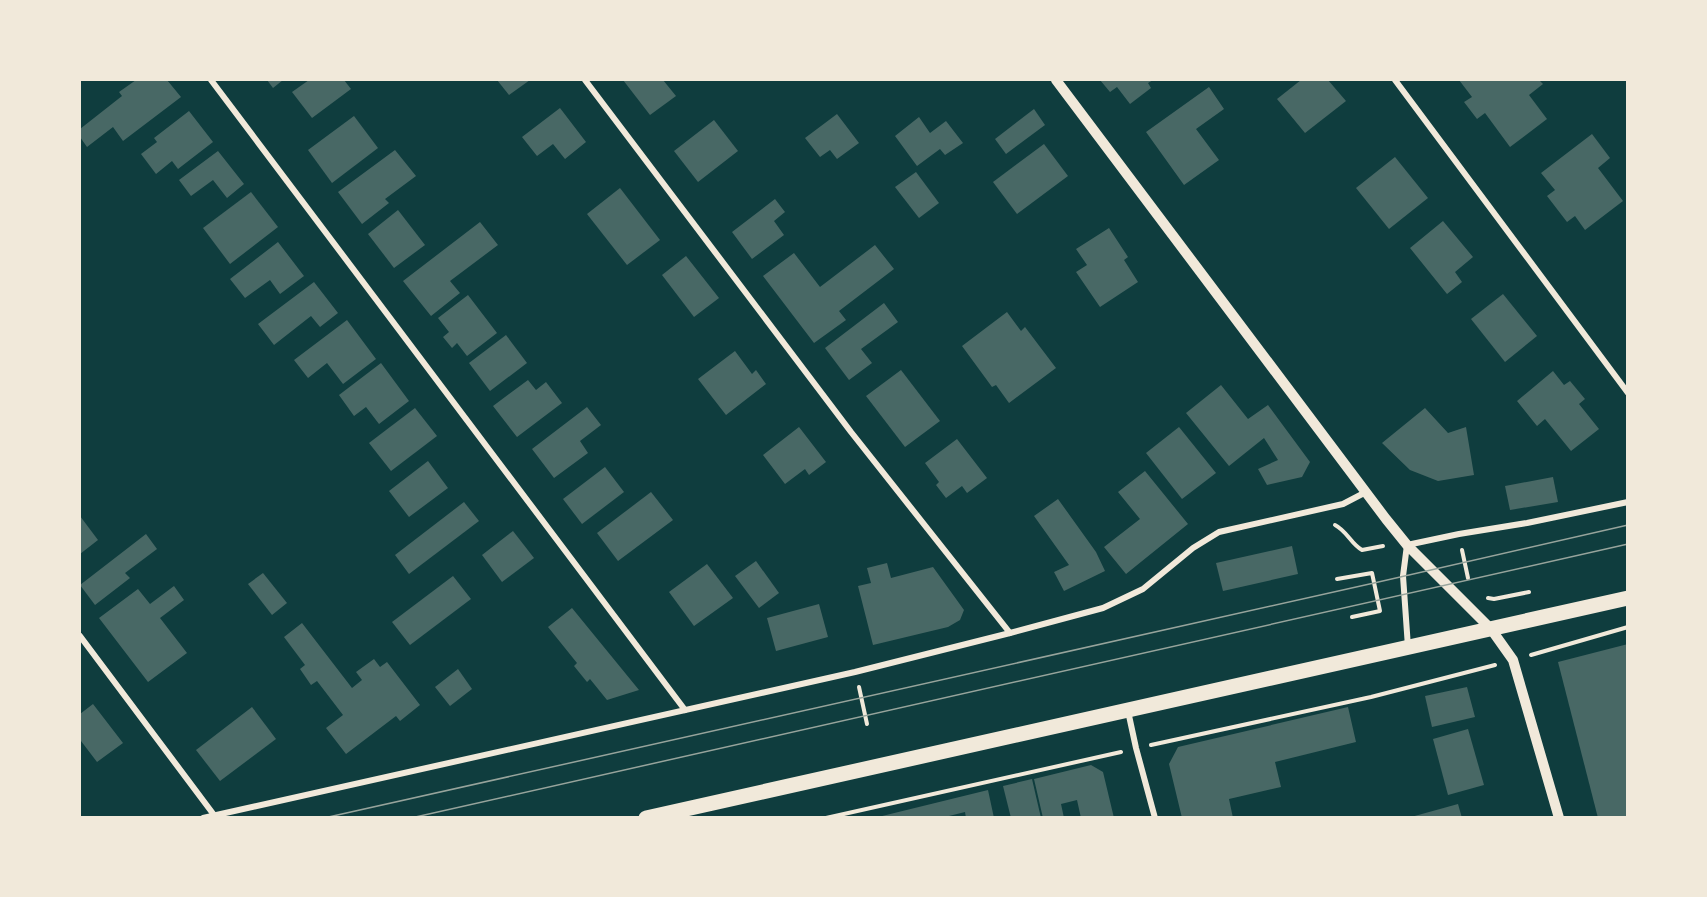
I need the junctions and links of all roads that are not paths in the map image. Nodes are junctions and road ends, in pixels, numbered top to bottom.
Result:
1 (212, 80) edge
2 (585, 80) edge
3 (1056, 80) edge
4 (1395, 80) edge
5 (1628, 393) edge
6 (1366, 492) junction
7 (1628, 502) edge
8 (1407, 545) junction
9 (1628, 598) edge
10 (1491, 629) junction
11 (1010, 633) junction
12 (80, 636) edge
13 (1408, 647) junction
14 (685, 710) junction
15 (1127, 710) junction
16 (214, 815) junction
17 (203, 818) edge
18 (646, 818) edge
19 (1155, 818) edge
20 (1559, 818) edge

1 - 14 street
2 - 11 street
3 - 6 street
4 - 5 street
6 - 8 street
6 - 11 street
7 - 8 street
8 - 10 street
8 - 13 street
9 - 10 main road
10 - 13 main road
10 - 20 street
11 - 14 street
12 - 16 street
13 - 15 main road
14 - 16 street
15 - 18 main road
15 - 19 street
16 - 17 street

